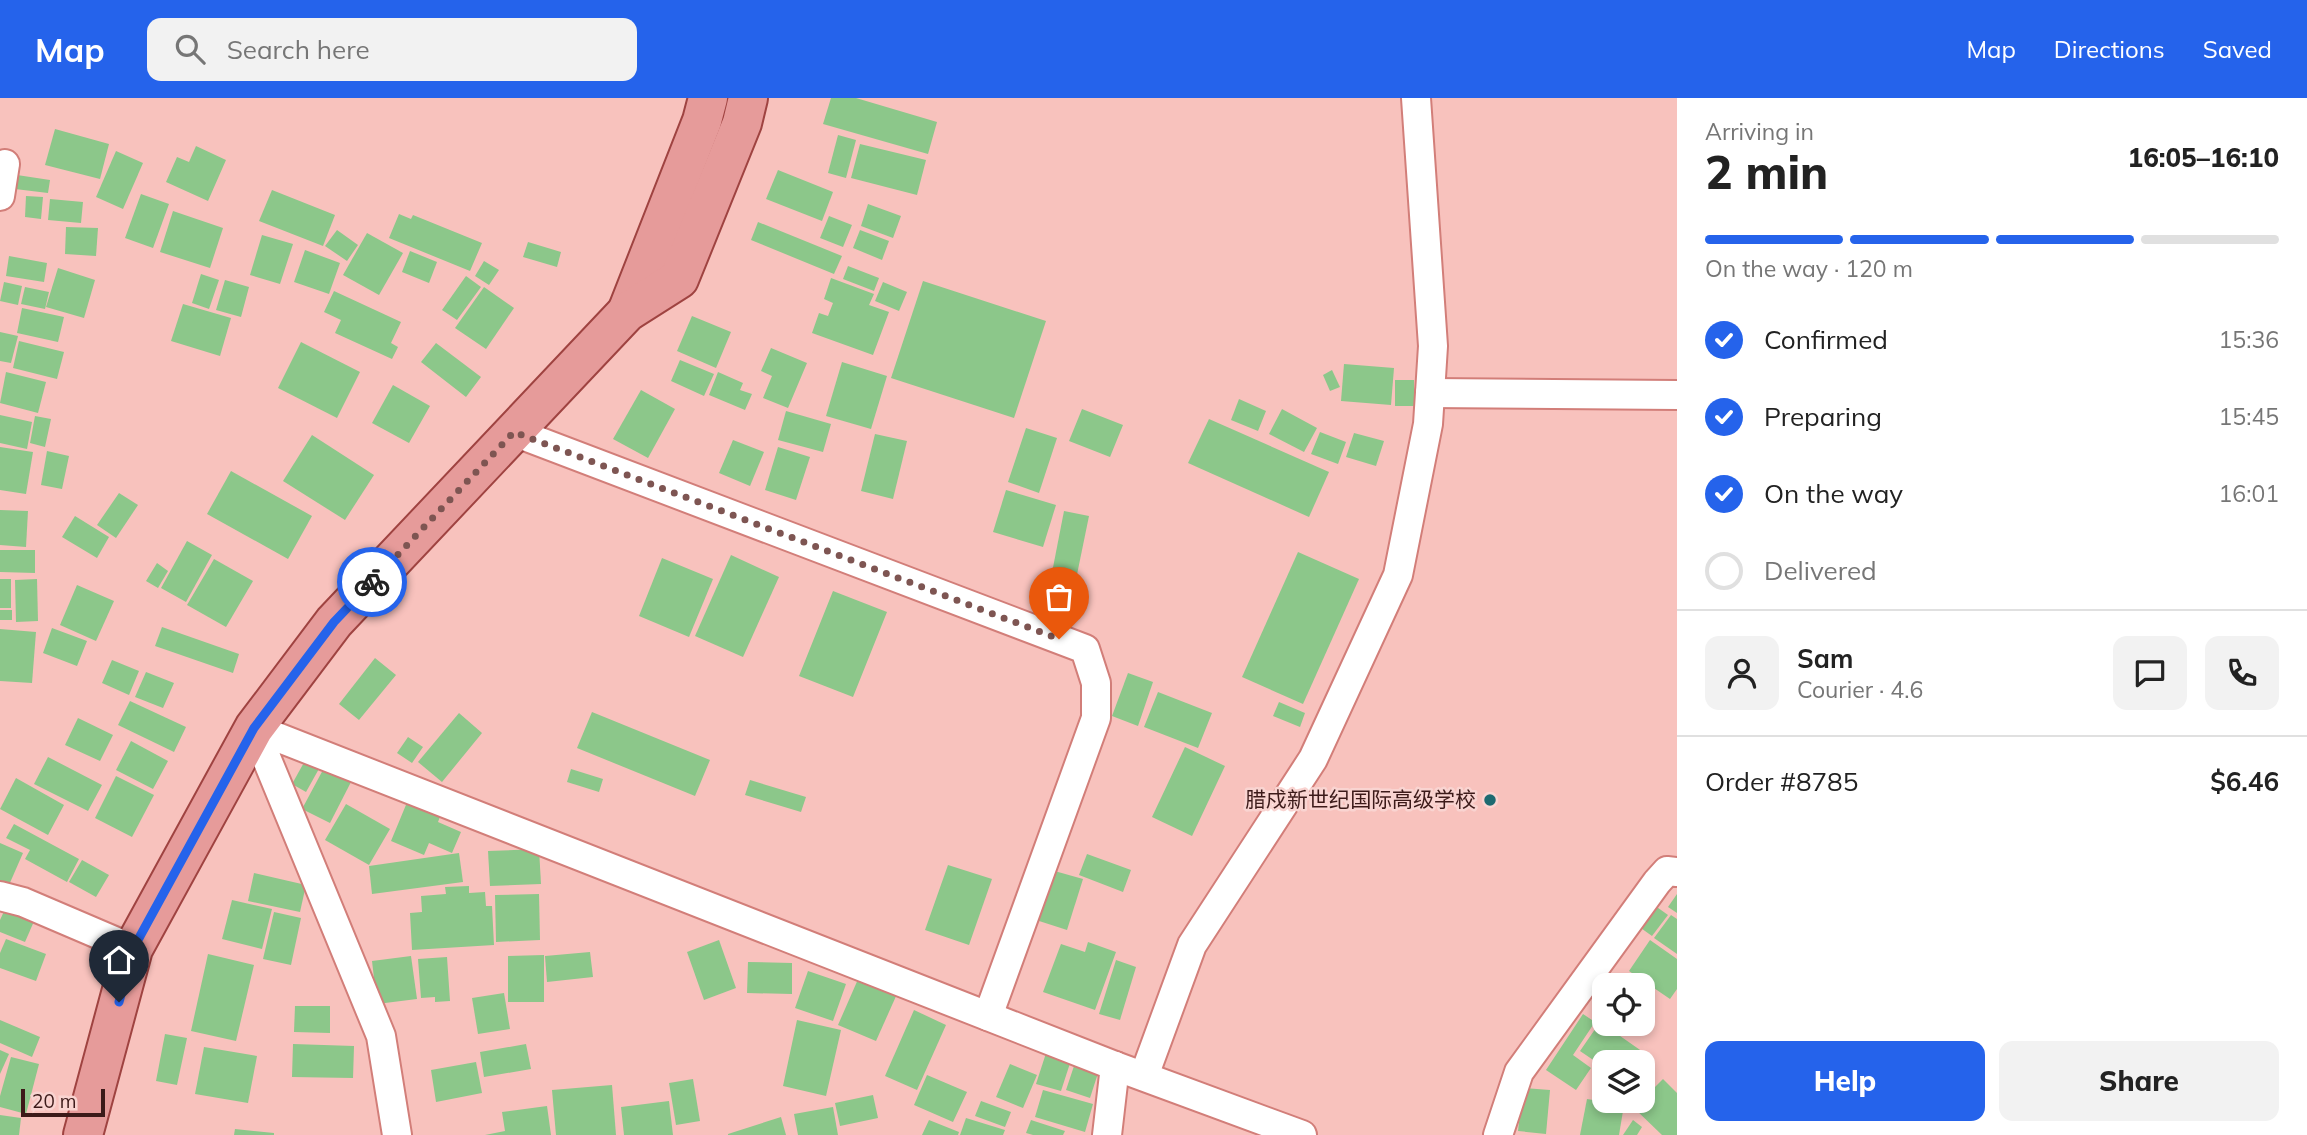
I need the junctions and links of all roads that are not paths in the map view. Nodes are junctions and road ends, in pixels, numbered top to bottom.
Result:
1 (708, 98) edge
2 (748, 98) edge
3 (1416, 98) edge
4 (5, 164) dead end
5 (0, 196) edge
6 (627, 312) junction
7 (1430, 393) junction
8 (1677, 395) edge
9 (514, 432) junction
10 (254, 728) junction
11 (1677, 872) edge
12 (0, 896) edge
13 (133, 949) junction
14 (988, 1016) junction
15 (1115, 1066) junction
16 (1144, 1076) junction
17 (83, 1135) edge
18 (397, 1135) edge
19 (1107, 1135) edge
20 (1302, 1135) edge
21 (1498, 1135) edge

1 - 6 main road
2 - 6 main road
3 - 7 street
4 - 5 street
6 - 9 main road
7 - 8 street
7 - 16 street
9 - 10 main road
9 - 14 street
10 - 13 main road
10 - 14 street
10 - 18 street
11 - 21 street
12 - 13 street
13 - 17 main road
14 - 15 street
15 - 16 street
15 - 19 street
16 - 20 street

